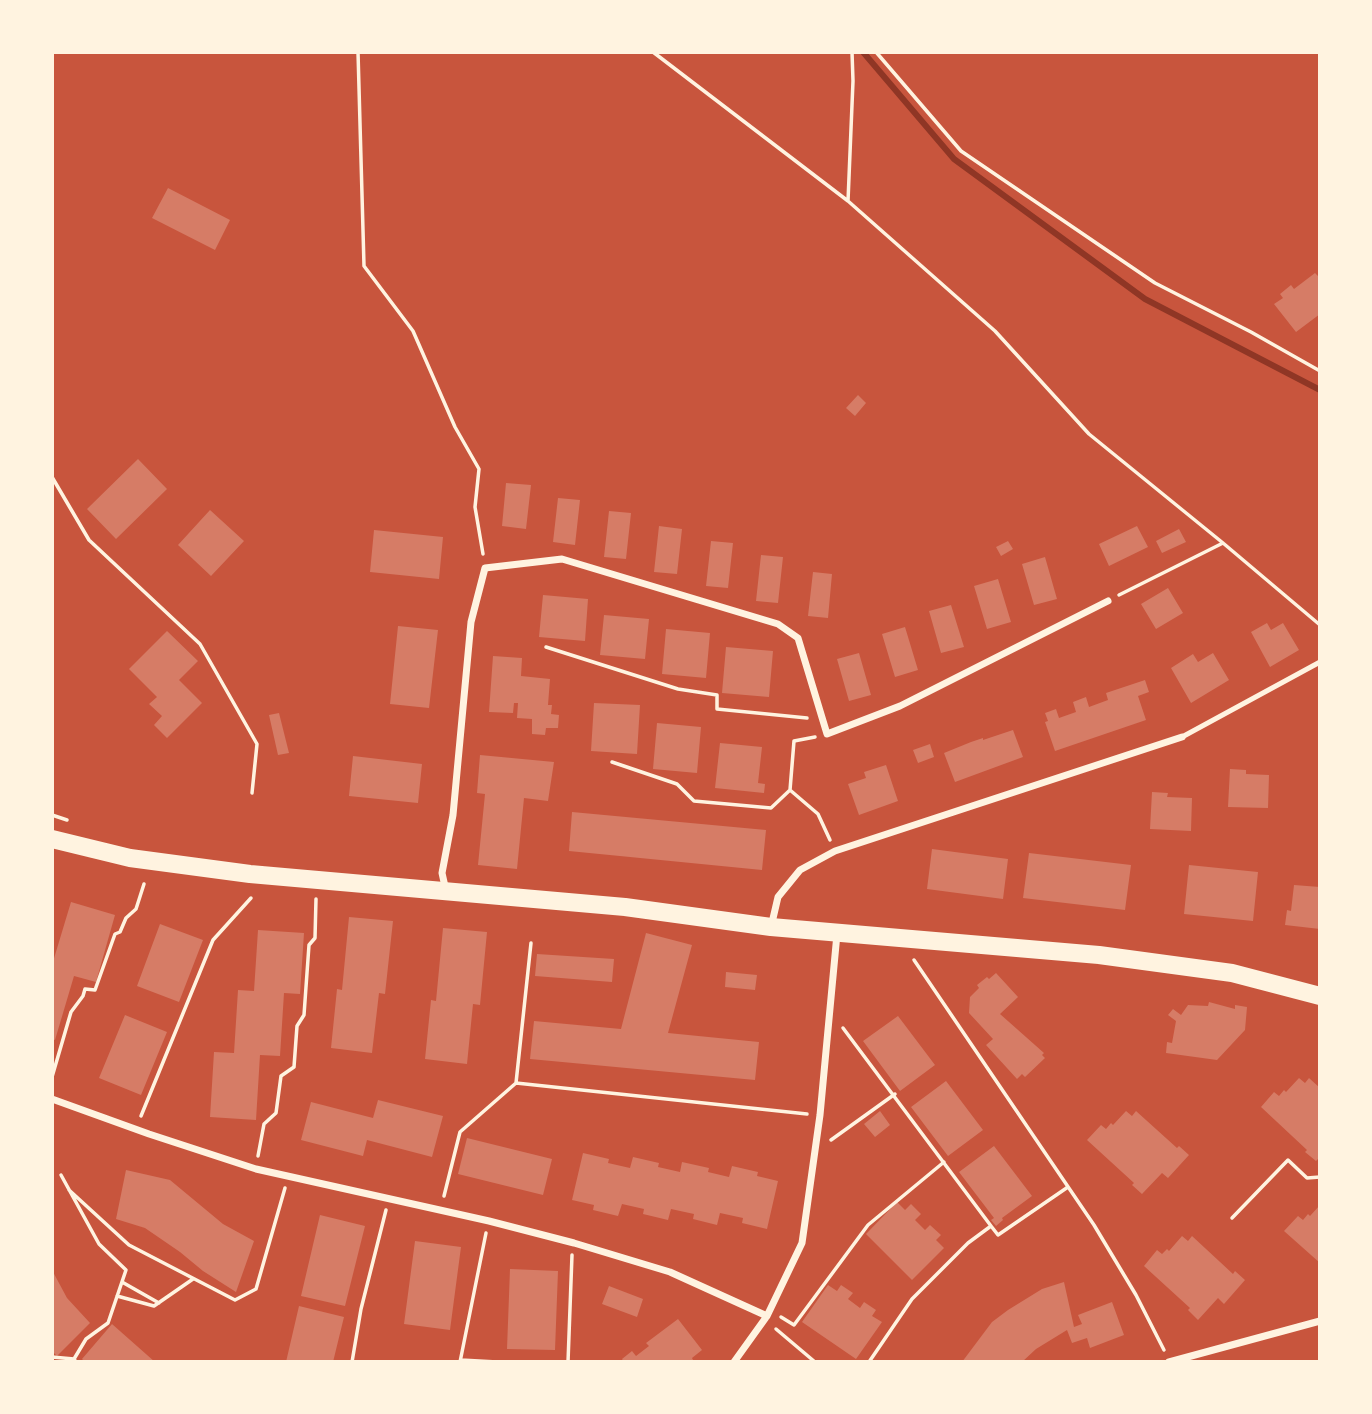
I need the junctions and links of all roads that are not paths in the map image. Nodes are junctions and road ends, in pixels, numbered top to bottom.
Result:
1 (1108, 601) road end
2 (1320, 662) edge
3 (1182, 737) joint
4 (52, 839) edge
5 (446, 891) junction
6 (771, 927) junction
7 (838, 933) junction
8 (1317, 994) edge
9 (52, 1099) edge
10 (767, 1316) junction
11 (1320, 1321) edge
12 (1170, 1361) edge
13 (734, 1362) edge

1 - 5 street
2 - 3 lane
3 - 6 street
4 - 5 main road
5 - 6 main road
6 - 7 main road
7 - 8 main road
7 - 10 street
9 - 10 street
10 - 13 street
11 - 12 street

